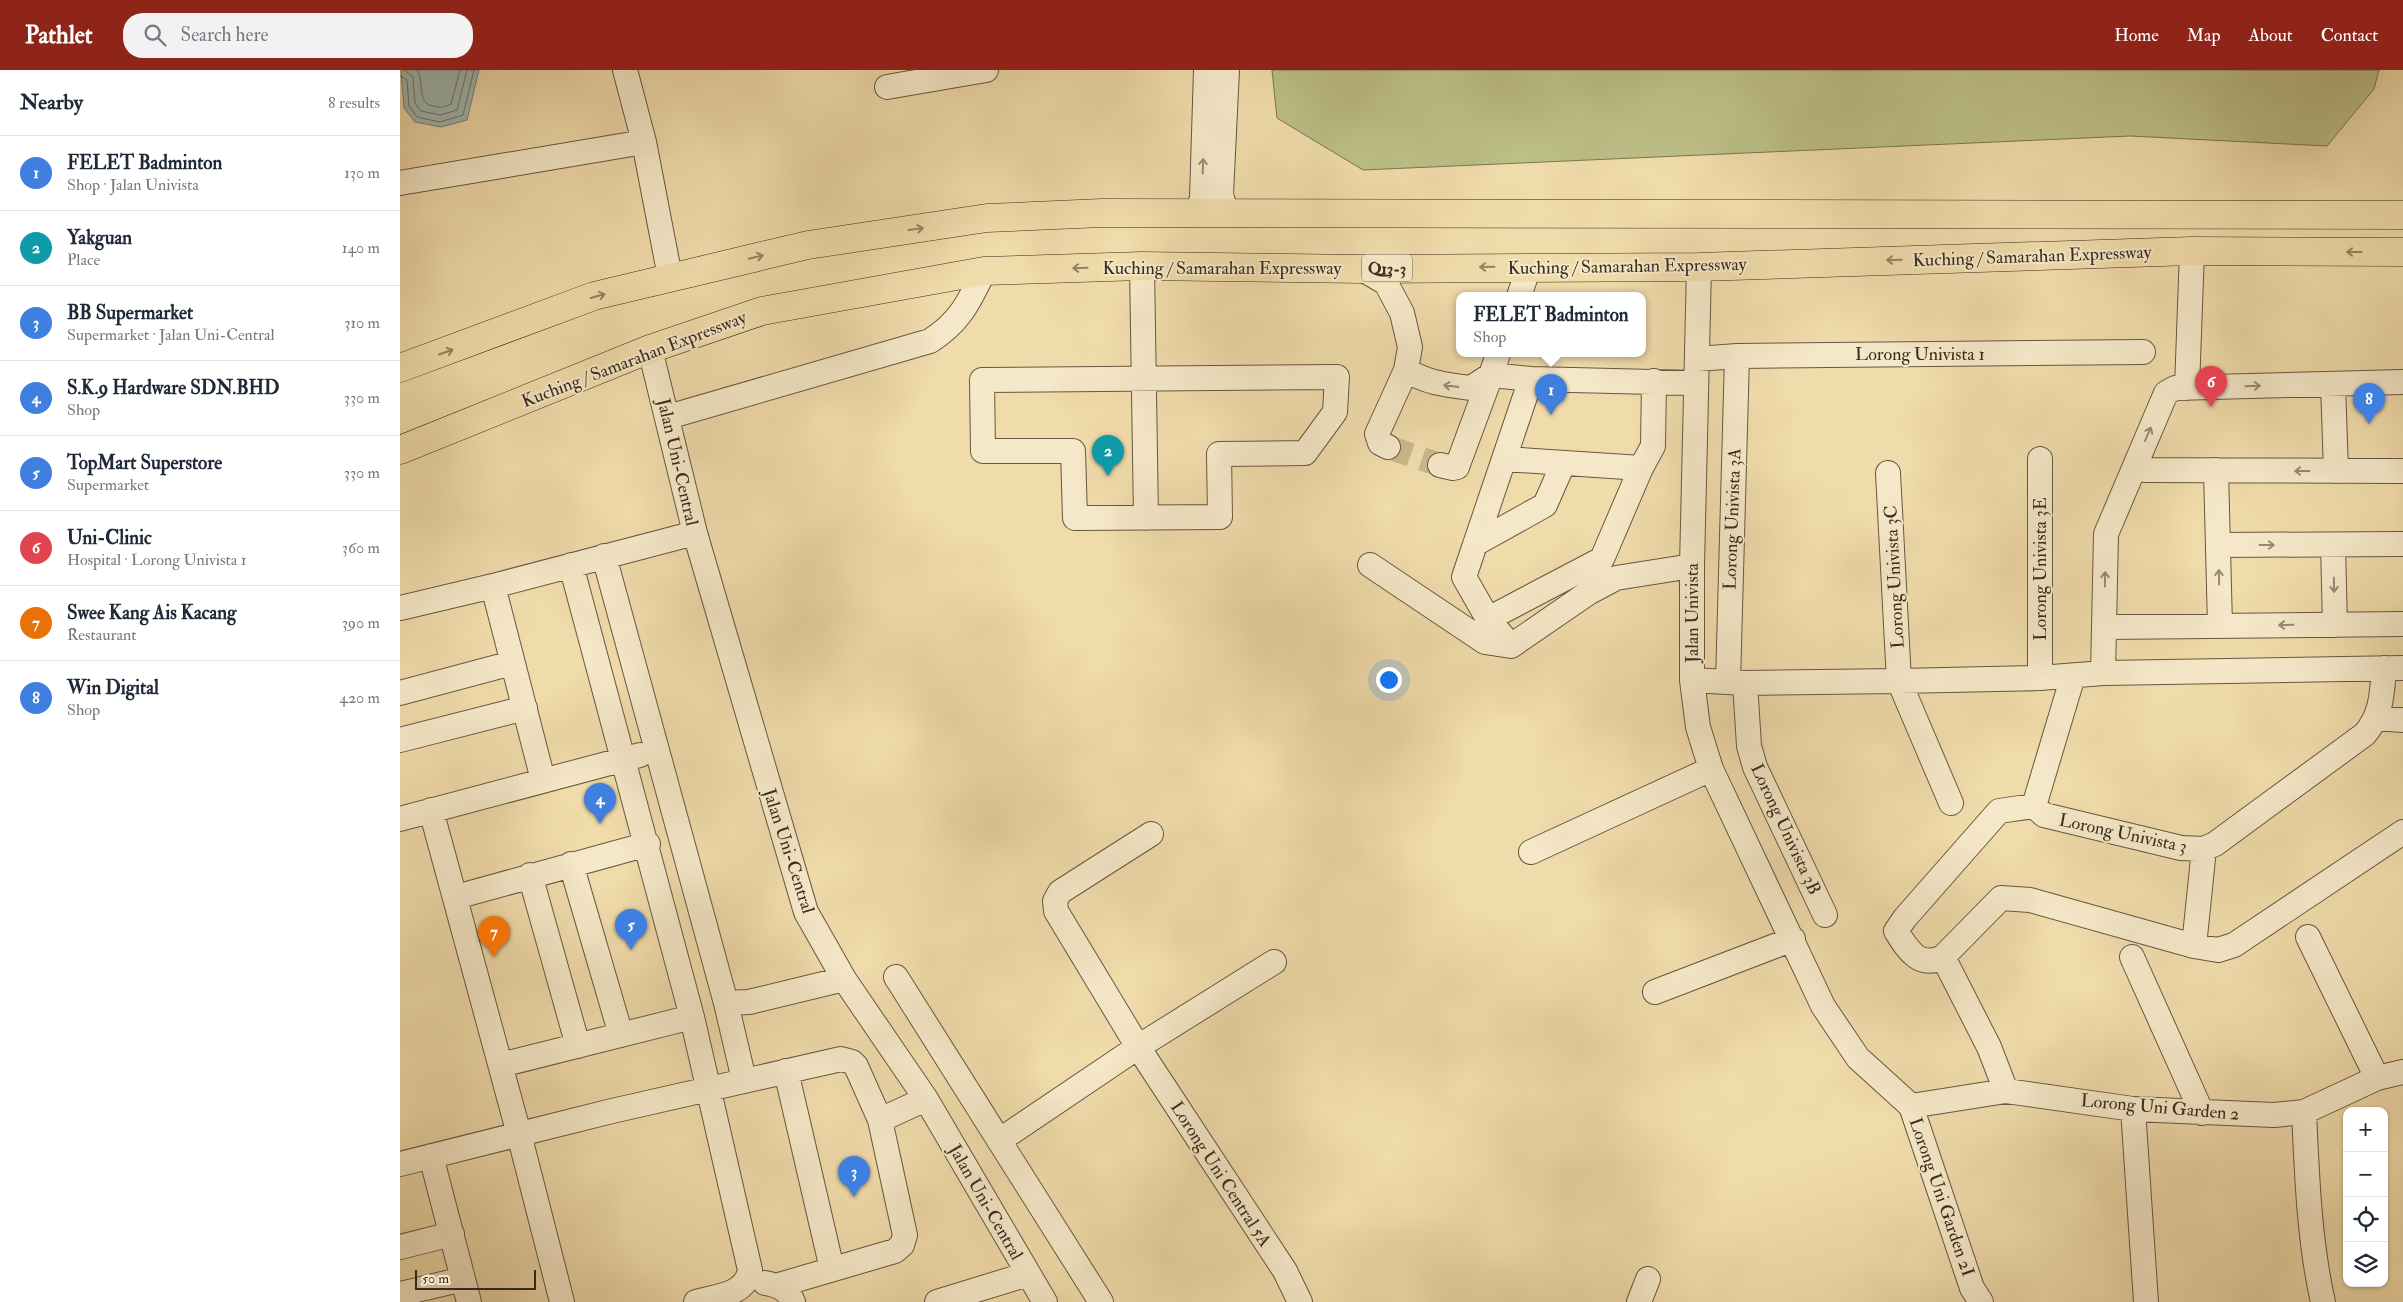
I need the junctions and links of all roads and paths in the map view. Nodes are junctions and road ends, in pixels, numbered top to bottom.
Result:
1 (625, 70) edge
2 (986, 70) edge
3 (1206, 70) edge
4 (1227, 70) edge
5 (887, 87) dead end
6 (644, 142) junction
7 (400, 183) edge
8 (2403, 196) edge
9 (1226, 213) junction
10 (1197, 214) junction
11 (2392, 215) edge
12 (2192, 251) junction
13 (2403, 252) edge
14 (1142, 266) junction
15 (1529, 267) junction
16 (1700, 267) junction
17 (1362, 268) junction
18 (984, 271) junction
19 (670, 278) junction
20 (1520, 292) edge
21 (650, 349) junction
22 (2143, 352) dead end
23 (1737, 356) junction
24 (1697, 360) junction
25 (1495, 364) edge
26 (400, 368) edge
27 (1406, 370) junction
28 (1144, 379) junction
29 (1531, 379) junction
30 (1654, 381) junction
31 (2403, 382) edge
32 (1695, 383) junction
33 (2333, 384) junction
34 (2187, 388) junction
35 (668, 417) junction
36 (1388, 447) dead end
37 (400, 450) edge
38 (1505, 459) junction
39 (2040, 460) dead end
40 (1564, 464) junction
41 (1440, 465) tunnel mouth
42 (1641, 468) junction
43 (2145, 470) dead end
44 (2216, 470) junction
45 (2336, 471) junction
46 (2403, 471) edge
47 (1888, 473) dead end
48 (1146, 518) junction
49 (695, 533) junction
50 (1475, 544) junction
51 (2403, 544) edge
52 (2218, 545) junction
53 (2333, 545) junction
54 (604, 556) junction
55 (571, 565) junction
56 (1370, 565) dead end
57 (1692, 566) junction
58 (493, 586) junction
59 (400, 608) edge
60 (1488, 619) junction
61 (2335, 624) junction
62 (2403, 624) edge
63 (2220, 626) junction
64 (2104, 627) junction
65 (1511, 646) junction
66 (512, 663) junction
67 (2393, 668) edge
68 (2103, 673) junction
69 (2073, 676) junction
70 (2040, 678) junction
71 (1692, 680) junction
72 (1899, 680) junction
73 (1736, 682) junction
74 (400, 693) edge
75 (525, 708) junction
76 (2376, 718) junction
77 (2403, 720) edge
78 (400, 740) edge
79 (657, 750) junction
80 (624, 760) junction
81 (1711, 769) junction
82 (542, 780) junction
83 (1951, 803) dead end
84 (2034, 806) junction
85 (431, 810) junction
86 (400, 818) edge
87 (2403, 832) edge
88 (1151, 834) dead end
89 (648, 844) junction
90 (2204, 849) junction
91 (1531, 852) dead end
92 (571, 864) junction
93 (530, 876) junction
94 (456, 897) junction
95 (1825, 915) dead end
96 (2308, 938) dead end
97 (1793, 939) junction
98 (2194, 946) junction
99 (1943, 957) junction
100 (2132, 958) dead end
101 (1274, 962) dead end
102 (896, 978) dead end
103 (844, 979) junction
104 (1655, 992) dead end
105 (726, 1003) junction
106 (692, 1017) junction
107 (621, 1035) junction
108 (578, 1046) junction
109 (1138, 1047) junction
110 (501, 1065) junction
111 (786, 1071) junction
112 (2403, 1072) edge
113 (2377, 1078) junction
114 (744, 1080) junction
115 (707, 1088) junction
116 (2006, 1090) junction
117 (926, 1099) junction
118 (1911, 1106) junction
119 (2133, 1109) junction
120 (2304, 1112) junction
121 (2202, 1113) junction
122 (880, 1120) junction
123 (519, 1134) junction
124 (1000, 1140) junction
125 (432, 1156) junction
126 (400, 1164) edge
127 (452, 1234) junction
128 (400, 1247) edge
129 (832, 1269) junction
130 (1028, 1274) junction
131 (463, 1279) junction
132 (1648, 1279) dead end
133 (748, 1281) junction
134 (786, 1293) edge
135 (400, 1294) edge
136 (1977, 1295) edge
137 (469, 1302) edge
138 (562, 1302) edge
139 (696, 1302) edge
140 (937, 1302) edge
141 (1045, 1302) edge
142 (1101, 1302) edge
143 (1300, 1302) edge
144 (1639, 1302) edge
145 (2146, 1302) edge
146 (2323, 1302) edge

1 - 6 street
2 - 5 street
10 -> 3 street
4 - 9 street
6 - 7 street
6 - 19 street
8 - 11 highway
9 - 10 highway
9 - 11 highway
19 -> 10 highway
13 -> 12 highway, Kuching / Samarahan Expressway / Q13-3
12 -> 16 highway, Kuching / Samarahan Expressway / Q13-3
12 - 34 street
14 - 17 highway, Kuching / Samarahan Expressway / Q13-3
14 -> 18 highway, Kuching / Samarahan Expressway / Q13-3
14 - 28 street
15 - 16 highway, Kuching / Samarahan Expressway / Q13-3
15 -> 17 highway, Kuching / Samarahan Expressway / Q13-3
15 - 20 street
16 - 24 street, Jalan Univista
17 - 27 street
18 - 21 highway, Kuching / Samarahan Expressway / Q13-3
18 - 35 street
26 -> 19 highway
21 - 35 street, Jalan Uni-Central
21 - 37 highway, Kuching / Samarahan Expressway / Q13-3
22 - 23 street, Lorong Univista 1
23 - 24 street, Lorong Univista 1
23 - 73 street, Lorong Univista 3A
24 - 32 street, Jalan Univista
25 -> 27 street
25 - 29 street
25 - 41 street
27 - 36 street
28 - 48 street
28 - 48 street
28 - 48 street
29 - 30 street
29 - 38 street
30 - 32 street
30 - 42 street
31 - 33 street
32 - 57 street, Jalan Univista
34 -> 33 street
33 - 45 street
64 -> 34 street
35 - 49 street, Jalan Uni-Central
38 - 40 street
38 - 50 street
39 - 70 street, Lorong Univista 3E
40 - 42 street
40 - 50 street
42 - 60 street
43 - 44 street
45 -> 44 street
44 - 52 street
45 - 46 street
47 - 72 street, Lorong Univista 3C
49 - 54 street
49 - 103 street, Jalan Uni-Central
50 - 60 street
51 - 53 street
52 -> 53 street
63 -> 52 street
53 -> 61 street
54 - 55 street
54 - 79 street
55 - 58 street
55 - 80 street
56 - 65 street
57 - 65 street
57 - 71 street, Jalan Univista
58 - 59 street
58 - 66 street
60 - 65 street
61 - 62 street
61 -> 63 street
63 - 64 street
64 - 68 street
66 - 74 street
66 - 75 street
67 - 68 street
67 - 76 street, Lorong Univista 3
68 - 69 street
69 - 70 street
69 - 84 street
70 - 72 street
71 - 73 street
71 - 81 street, Jalan Univista
72 - 73 street
72 - 83 street, Lorong Univista 3C
73 - 95 street, Lorong Univista 3B
75 - 78 street
75 - 82 street
76 - 77 street
76 - 90 street, Lorong Univista 3
79 - 80 street
79 - 105 street
80 - 82 street
80 - 89 street
81 - 91 street
81 - 97 street, Jalan Univista
82 - 85 street
84 - 90 street, Lorong Univista 3
84 - 99 street
85 - 86 street
85 - 94 street
87 - 98 street
88 - 109 street, Lorong Uni Central 5A
89 - 92 street
89 - 106 street
90 - 98 street
92 - 93 street
92 - 107 street
93 - 94 street
93 - 108 street
94 - 110 street
96 - 113 street
97 - 104 street
97 - 118 street, Jalan Univista
98 - 99 street
99 - 116 street
100 - 121 street
101 - 109 street
102 - 124 street
103 - 105 street
103 - 117 street, Jalan Uni-Central
105 - 114 street
106 - 107 street
106 - 115 street
107 - 108 street
108 - 110 street
109 - 124 street
109 - 143 street, Lorong Uni Central 5A
110 - 123 street
111 - 114 street
111 - 122 street
111 - 129 street
112 - 113 street, Lorong Uni Garden 2
113 - 120 street, Lorong Uni Garden 2
114 - 115 street
115 - 123 street
115 - 133 street
116 - 118 street, Lorong Uni Garden 2
116 - 119 street, Lorong Uni Garden 2
117 - 122 street
117 - 130 street, Jalan Uni-Central
118 - 136 street, Lorong Uni Garden 2I
119 - 121 street, Lorong Uni Garden 2
119 - 145 street
120 - 121 street, Lorong Uni Garden 2
120 - 146 street
122 - 129 street
123 - 125 street
123 - 138 street
124 - 142 street
125 - 126 street
125 - 127 street
127 - 128 street
127 - 131 street
129 - 134 street
130 - 140 street
130 - 141 street, Jalan Uni-Central
131 - 135 street
131 - 137 street
132 - 144 street
133 - 134 street
133 - 139 street

